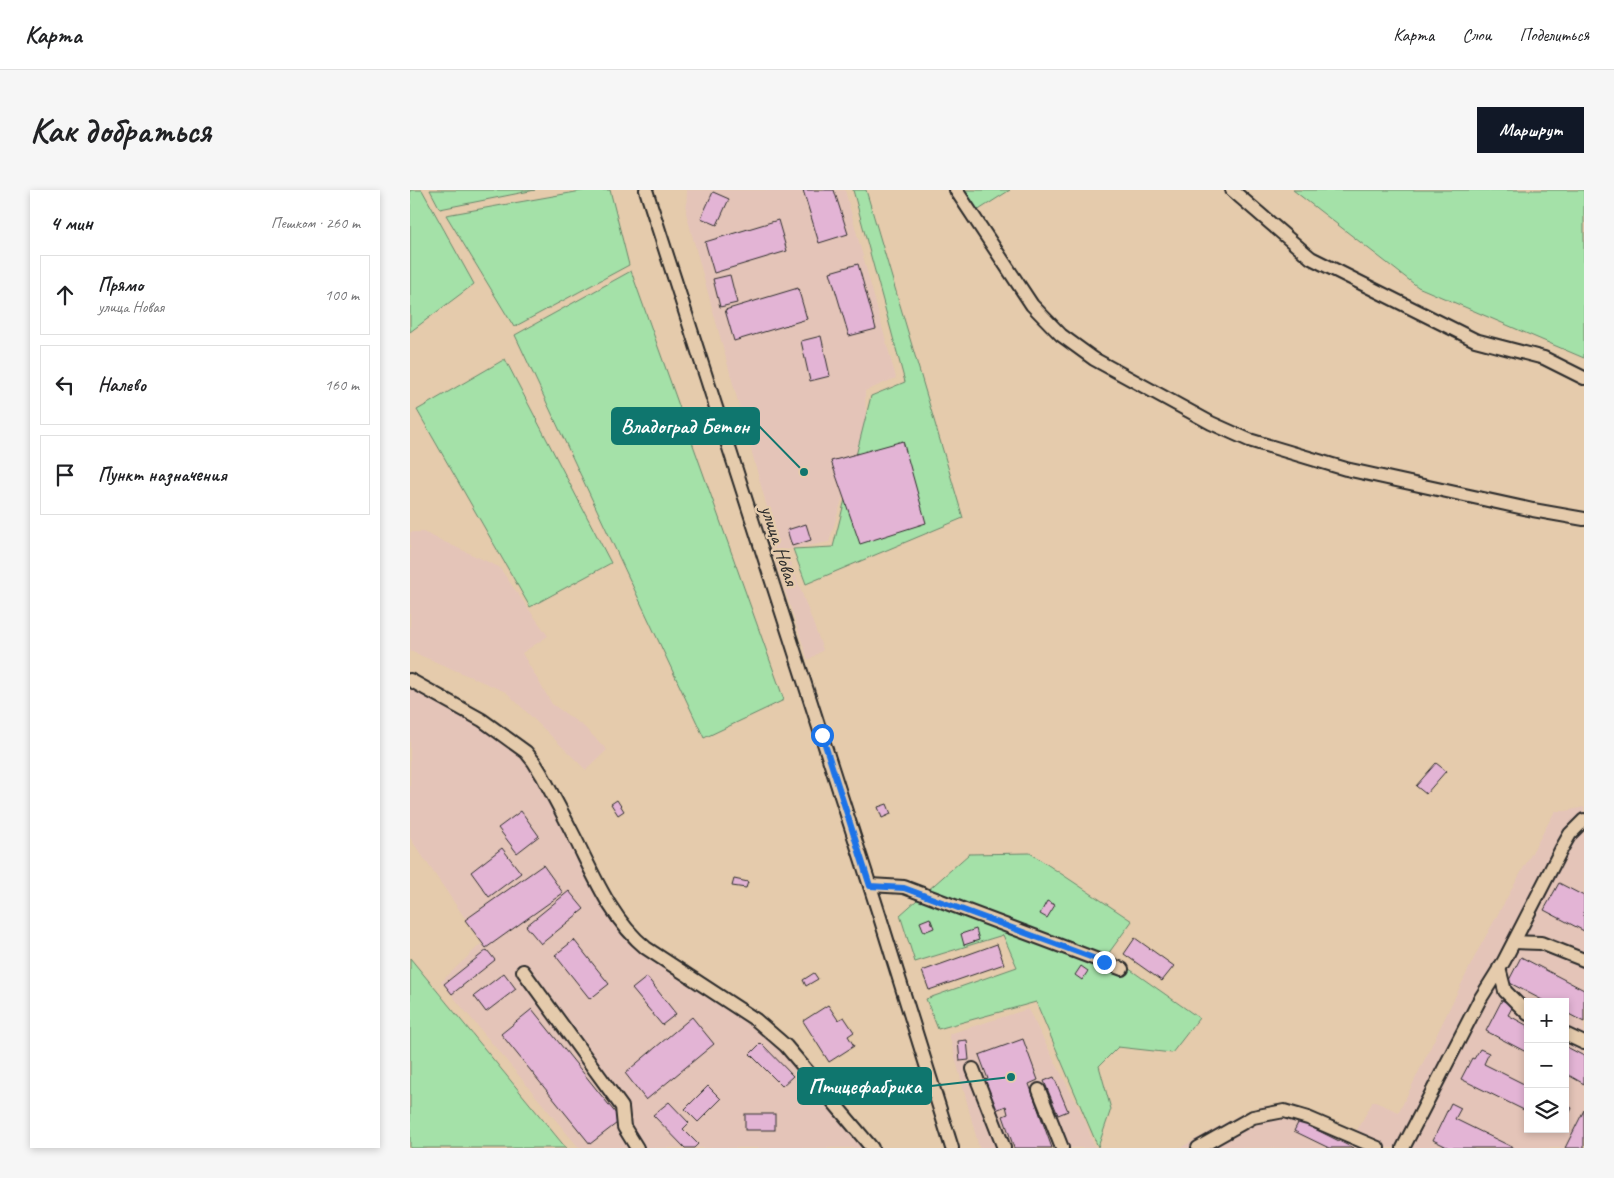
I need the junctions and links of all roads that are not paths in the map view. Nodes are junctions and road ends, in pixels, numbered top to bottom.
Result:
1 (646, 190) edge
2 (956, 190) edge
3 (1232, 190) edge
4 (1584, 378) edge
5 (1584, 519) edge
6 (410, 680) edge
7 (1584, 820) edge
8 (870, 886) junction
9 (1514, 942) junction
10 (1584, 960) edge
11 (1499, 968) junction
12 (1122, 969) dead end
13 (523, 971) dead end
14 (1524, 1010) edge
15 (1569, 1036) edge
16 (1584, 1044) edge
17 (973, 1069) dead end
18 (1040, 1090) dead end
19 (637, 1148) edge
20 (872, 1148) edge
21 (952, 1148) edge
22 (1004, 1148) edge
23 (1062, 1148) edge
24 (1198, 1148) edge
25 (1378, 1148) edge
26 (1403, 1148) edge

1 - 8 street, улица Новая
2 - 5 street
3 - 4 street
6 - 20 street
7 - 9 street
8 - 12 street
8 - 21 street, улица Новая
9 - 10 street
9 - 11 street
11 - 14 street
11 - 26 street
13 - 19 street
15 - 16 street
17 - 22 street
18 - 23 street
24 - 25 street

